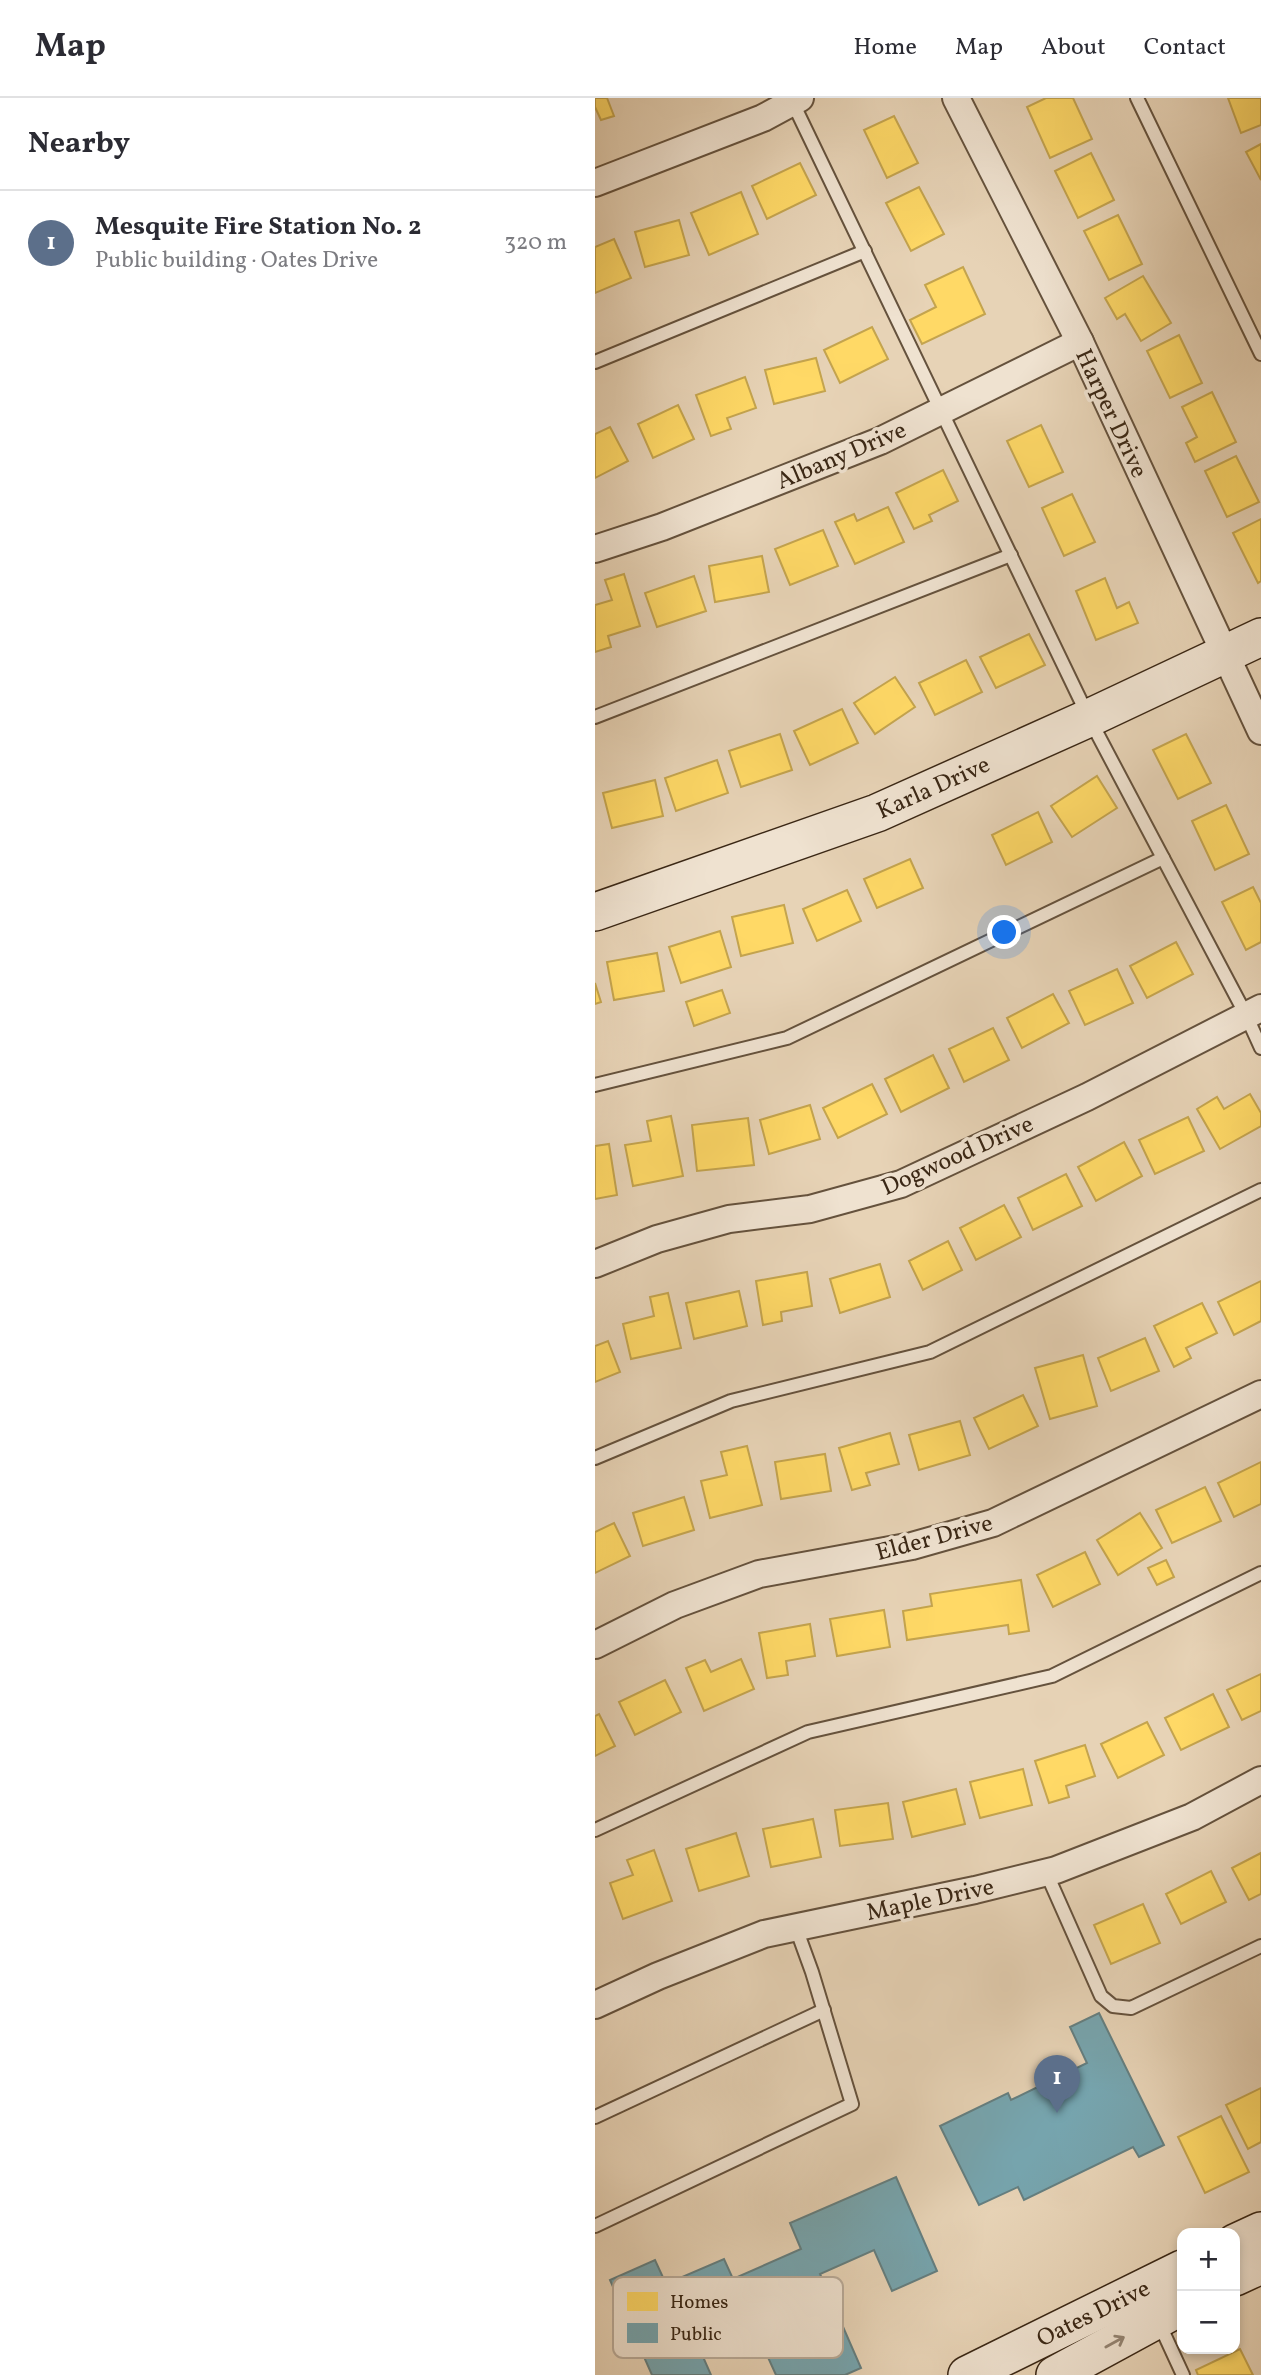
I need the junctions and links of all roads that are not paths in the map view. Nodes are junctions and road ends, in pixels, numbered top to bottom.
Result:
1 (956, 98) edge
2 (1137, 98) edge
3 (794, 99) edge
4 (595, 183) edge
5 (865, 251) junction
6 (1080, 342) junction
7 (1261, 354) edge
8 (595, 362) edge
9 (941, 411) junction
10 (595, 549) edge
11 (1011, 555) junction
12 (1261, 637) edge
13 (1224, 655) junction
14 (595, 717) edge
15 (1089, 718) junction
16 (1261, 731) edge
17 (1163, 858) junction
18 (595, 912) edge
19 (1254, 1012) edge
20 (1261, 1048) edge
21 (595, 1085) edge
22 (1261, 1190) edge
23 (595, 1264) edge
24 (1261, 1394) edge
25 (595, 1458) edge
26 (1261, 1573) edge
27 (595, 1645) edge
28 (1261, 1780) edge
29 (595, 1830) edge
30 (1046, 1872) junction
31 (796, 1928) junction
32 (1261, 1946) edge
33 (595, 2005) edge
34 (824, 2010) junction
35 (595, 2117) edge
36 (595, 2226) edge
37 (1261, 2231) edge
38 (1240, 2242) edge
39 (1261, 2265) edge
40 (1177, 2272) edge
41 (1240, 2275) edge
42 (1170, 2313) edge
43 (976, 2373) edge
44 (1055, 2375) edge
45 (1183, 2375) edge

1 - 6 street, Harper Drive
2 - 7 lane
3 - 4 street
3 - 5 lane
5 - 8 lane
5 - 9 lane
6 - 9 street, Albany Drive
6 - 13 street, Harper Drive
9 - 10 street, Albany Drive
9 - 11 lane
11 - 14 lane
11 - 15 lane
12 - 13 street, Karla Drive
13 - 15 street, Karla Drive
13 - 16 street, Harper Drive
15 - 17 lane
15 - 18 street, Karla Drive
17 - 19 lane
17 - 21 lane
19 - 20 lane
19 - 23 street, Dogwood Drive
22 - 25 lane
24 - 27 street, Elder Drive
26 - 29 lane
28 - 30 street, Maple Drive
30 - 31 street, Maple Drive
30 - 32 lane
31 - 33 street, Maple Drive
31 - 34 lane
34 - 35 lane
34 - 36 lane
37 - 38 street
39 - 41 street
40 - 43 street, Oates Drive
44 -> 42 street, Oates Drive
42 - 45 lane

